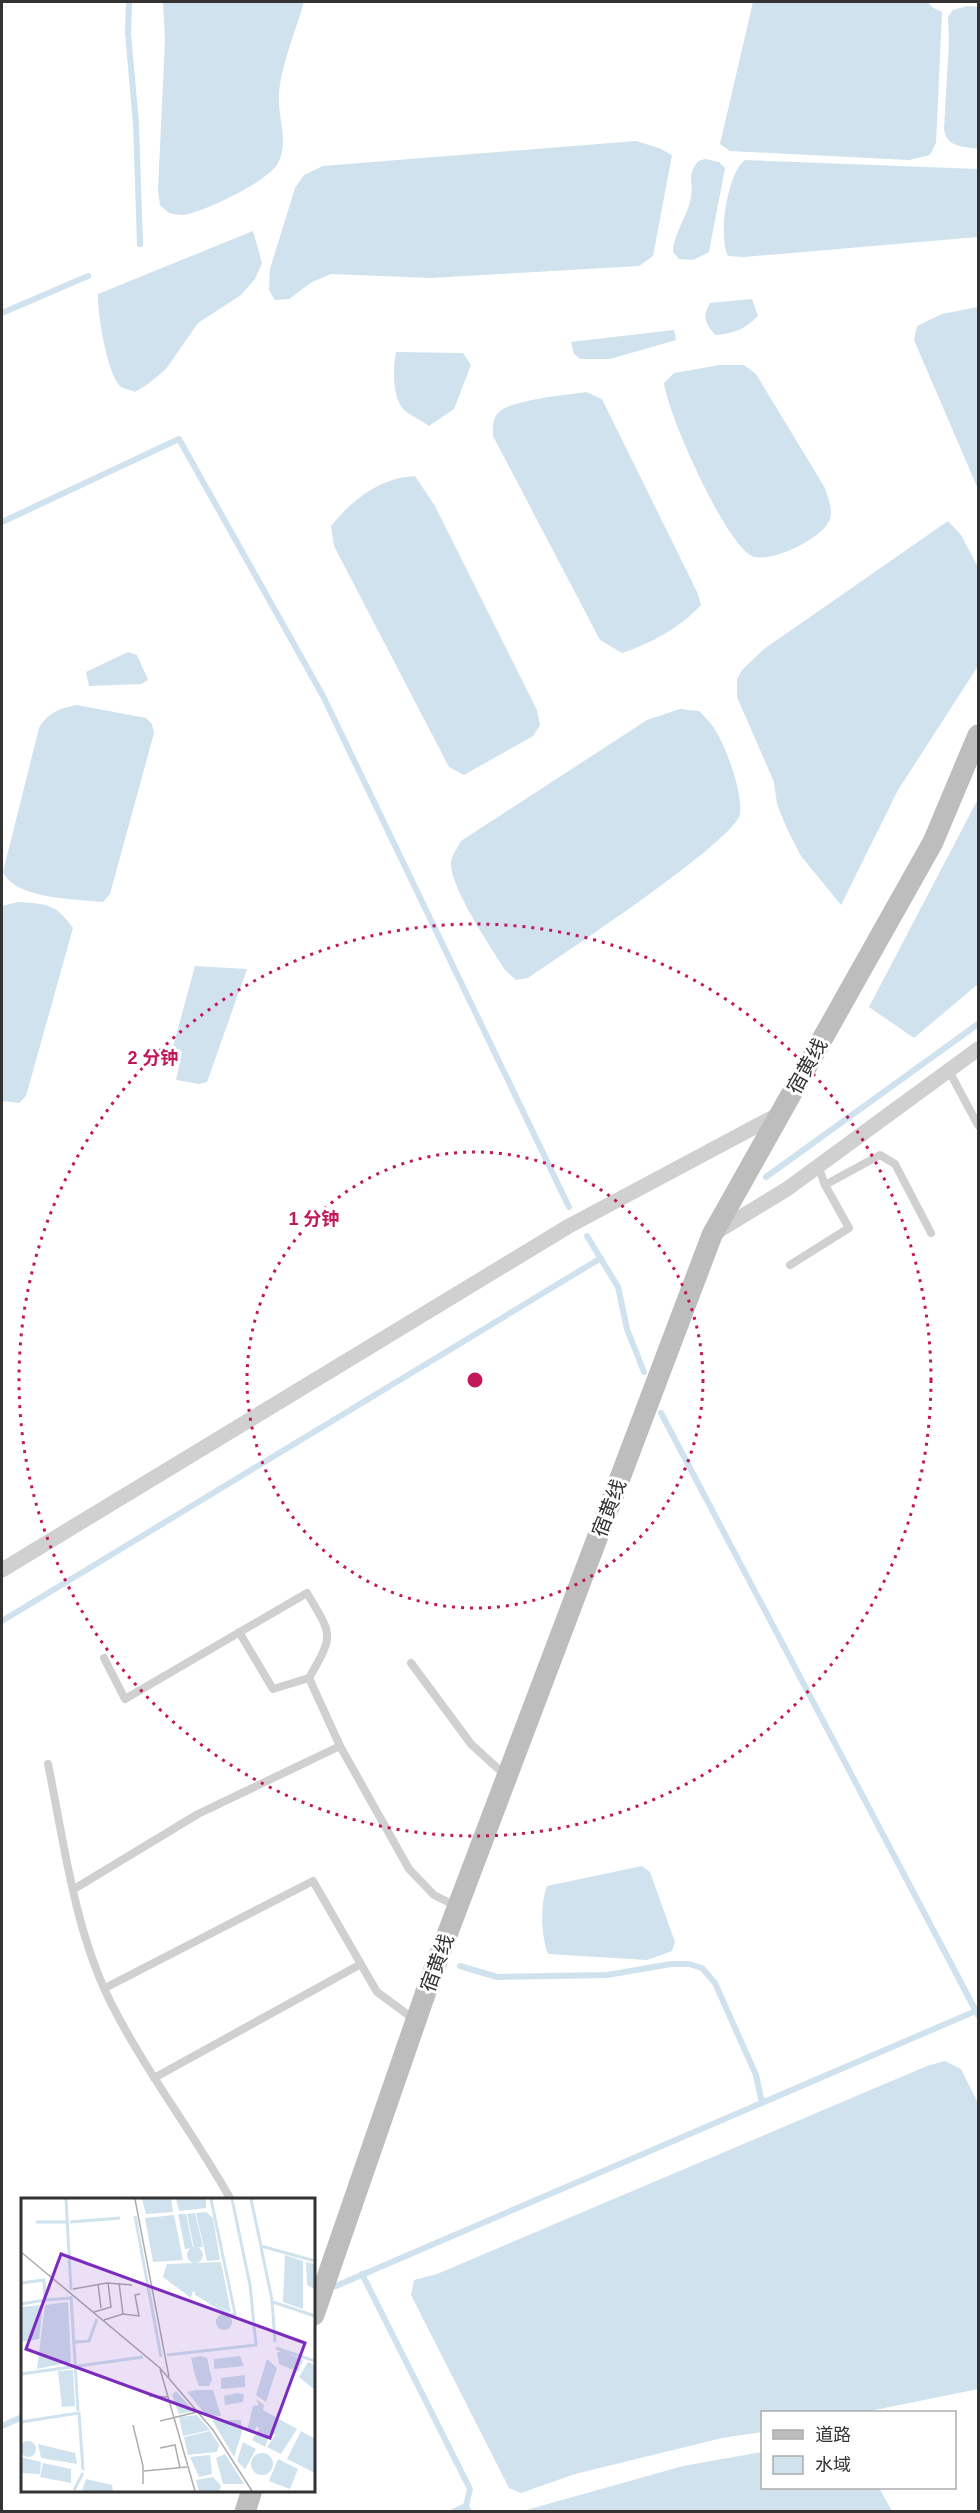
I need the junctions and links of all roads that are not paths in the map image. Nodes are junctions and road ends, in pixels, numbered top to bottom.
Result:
1 (978, 739) edge
2 (978, 1049) edge
3 (949, 1071) junction
4 (781, 1113) junction
5 (978, 1125) edge
6 (818, 1166) junction
7 (825, 1185) junction
8 (931, 1233) dead end
9 (712, 1235) junction
10 (790, 1265) dead end
11 (2, 1570) edge
12 (239, 1632) junction
13 (104, 1658) dead end
14 (411, 1663) dead end
15 (309, 1678) junction
16 (340, 1746) junction
17 (48, 1764) dead end
18 (507, 1777) junction
19 (74, 1889) junction
20 (458, 1906) junction
21 (361, 1964) junction
22 (105, 1988) junction
23 (416, 2021) junction
24 (154, 2078) junction
25 (230, 2198) edge
26 (315, 2312) edge
27 (251, 2492) edge
28 (245, 2511) edge

1 - 4 main road, 宿黄线
2 - 3 street
3 - 5 lane
3 - 6 street
4 - 9 main road, 宿黄线
4 - 11 street
6 - 7 lane
6 - 9 street
7 - 8 lane
7 - 10 lane
9 - 18 main road, 宿黄线
12 - 13 lane
12 - 15 lane
12 - 15 lane
14 - 18 lane
15 - 16 lane
16 - 19 lane
16 - 20 lane
17 - 19 lane
18 - 20 main road, 宿黄线
19 - 22 lane
20 - 23 main road, 宿黄线
21 - 22 lane
21 - 23 lane
21 - 24 lane
22 - 24 lane
23 - 26 main road, 宿黄线
24 - 25 lane
27 - 28 main road

